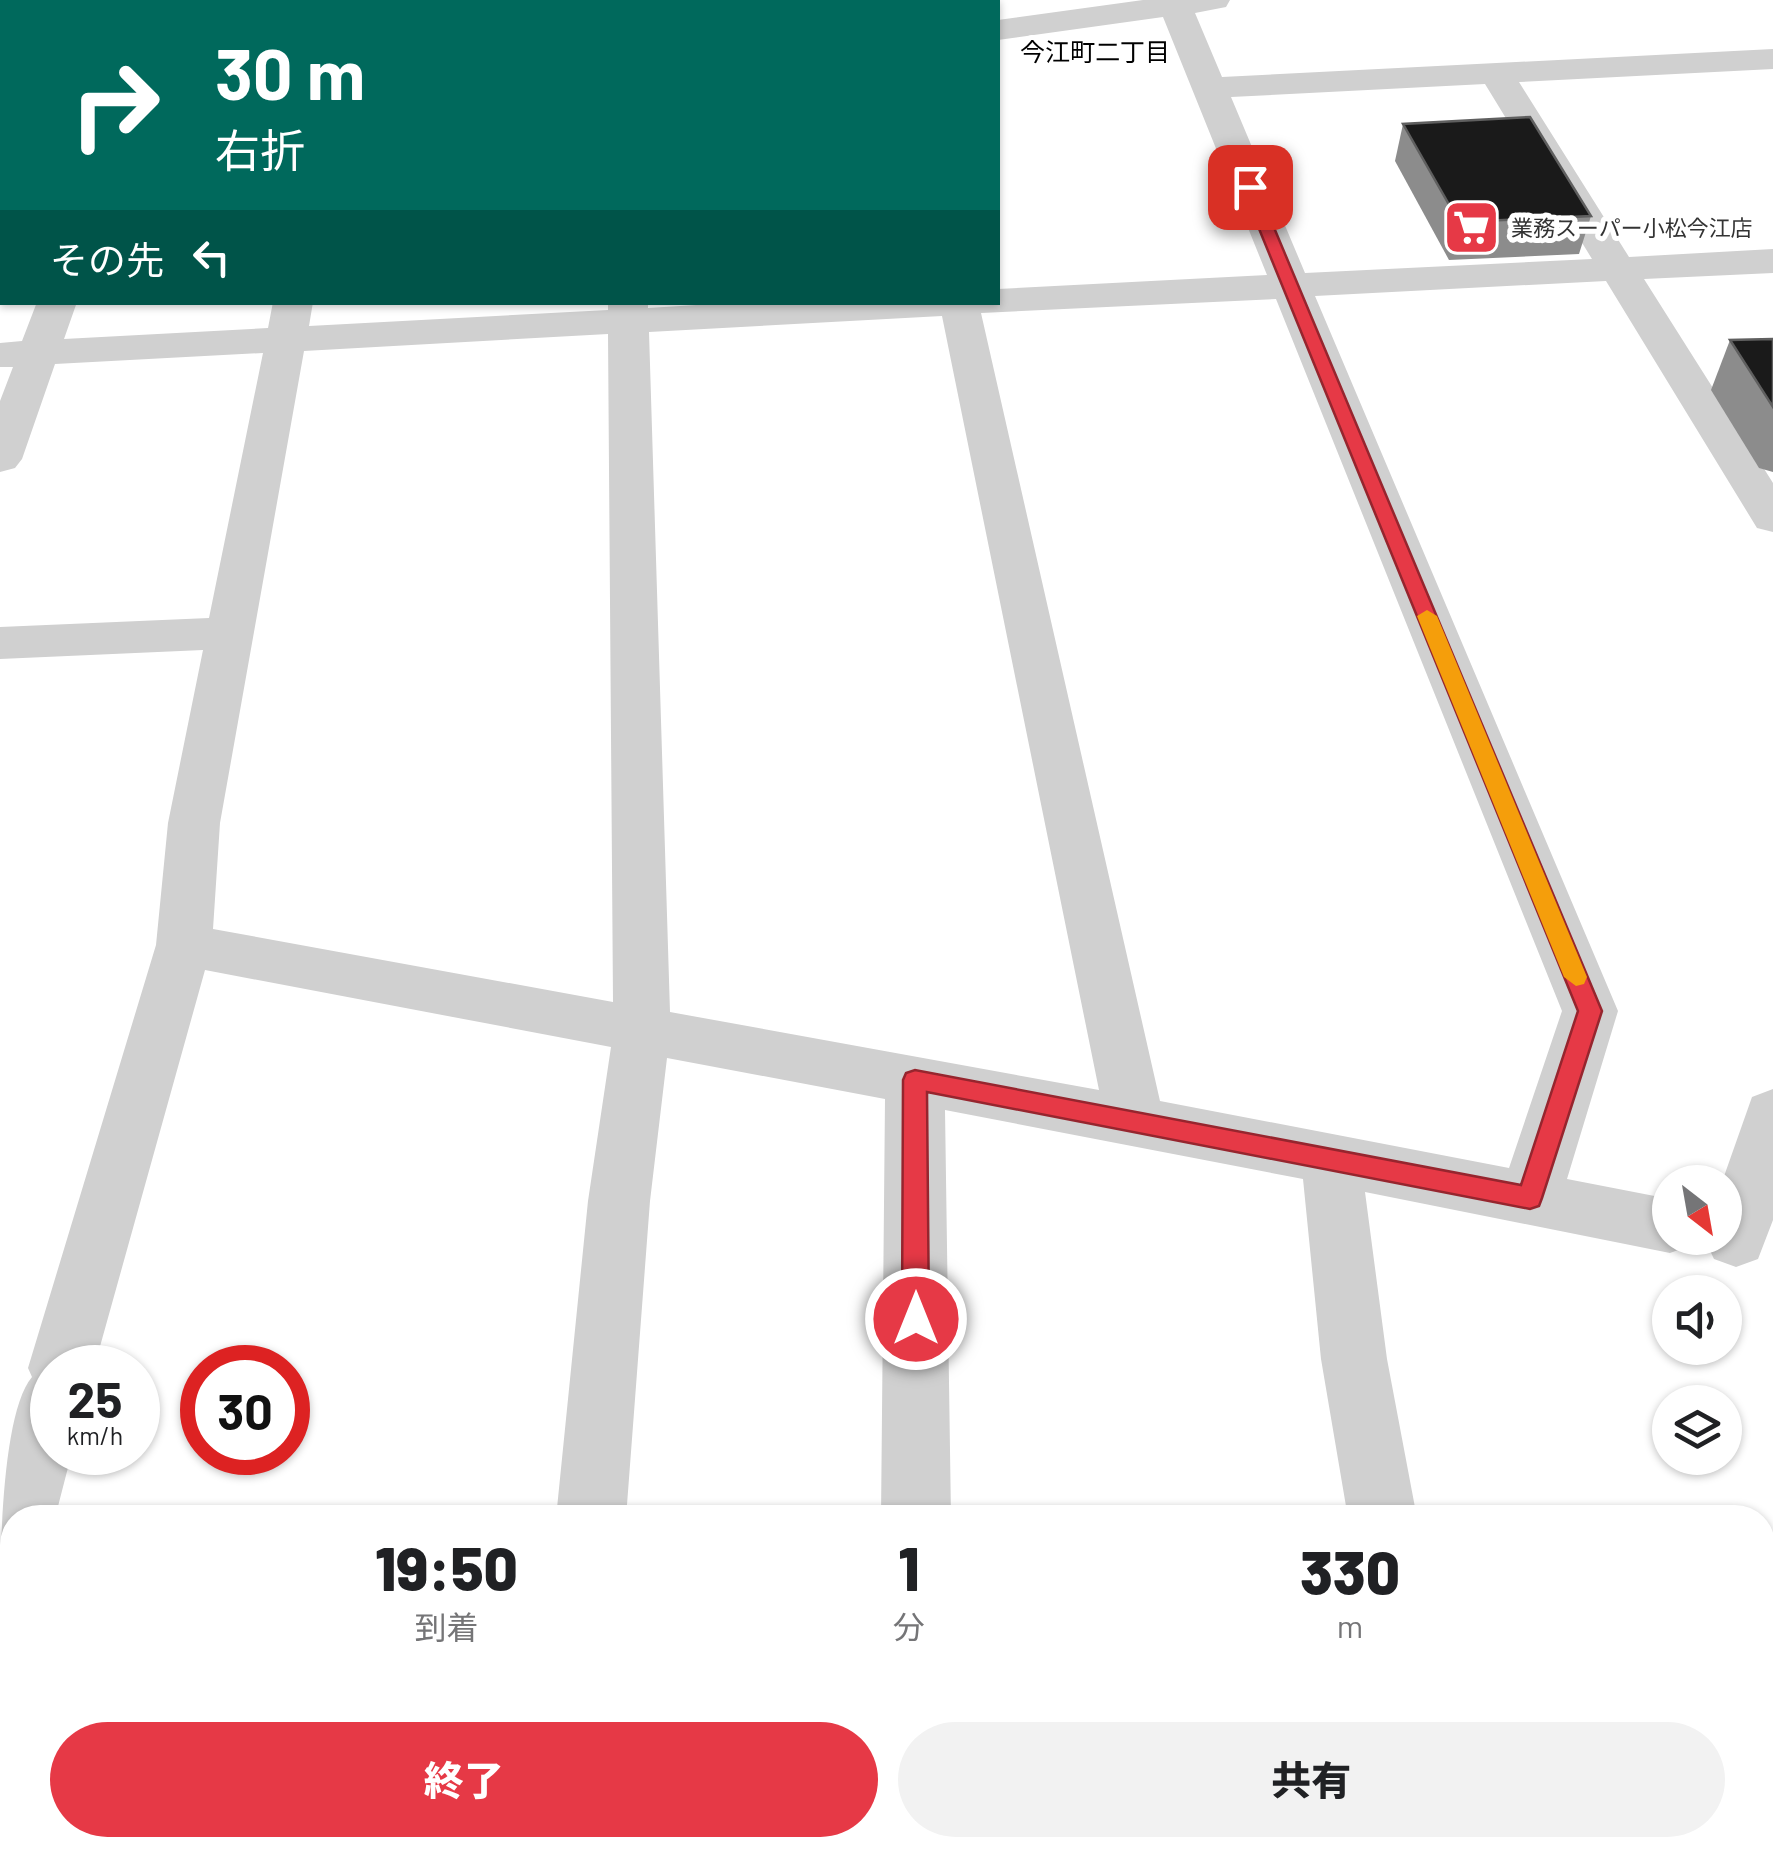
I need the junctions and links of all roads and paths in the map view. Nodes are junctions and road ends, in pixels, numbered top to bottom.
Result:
1 (1214, 0) edge
2 (1174, 5) junction
3 (1000, 30) edge
4 (1773, 59) edge
5 (1496, 74) junction
6 (1209, 88) junction
7 (1773, 261) edge
8 (1618, 272) junction
9 (1290, 286) junction
10 (1000, 302) edge
11 (55, 305) edge
12 (885, 305) edge
13 (959, 305) edge
14 (628, 312) edge
15 (289, 320) edge
16 (20, 353) edge
17 (0, 459) edge
18 (1773, 518) edge
19 (231, 633) junction
20 (0, 643) edge
21 (184, 945) junction
22 (642, 1030) junction
23 (915, 1080) junction
24 (1773, 1114) edge
25 (1135, 1121) junction
26 (1331, 1159) junction
27 (1530, 1198) junction
28 (1652, 1222) edge
29 (1745, 1242) edge
30 (69, 1345) edge
31 (32, 1475) edge
32 (24, 1505) edge
33 (592, 1505) edge
34 (916, 1505) edge
35 (1381, 1505) edge

1 - 2 street
2 - 3 street
2 - 6 street
4 - 5 street
5 - 6 street
5 - 8 street
6 - 9 street
7 - 8 street
8 - 9 street
8 - 18 street
9 - 10 street
9 - 27 street
11 - 16 street
12 - 14 street
13 - 25 street
14 - 15 street
14 - 22 street
15 - 16 street
15 - 19 street
16 - 17 street
19 - 20 street
19 - 21 street
21 - 22 street
21 - 30 street
22 - 23 street
22 - 33 street
23 - 25 street
23 - 34 street
24 - 29 street
25 - 26 street
26 - 27 street
26 - 35 street
27 - 28 street
31 - 32 street

